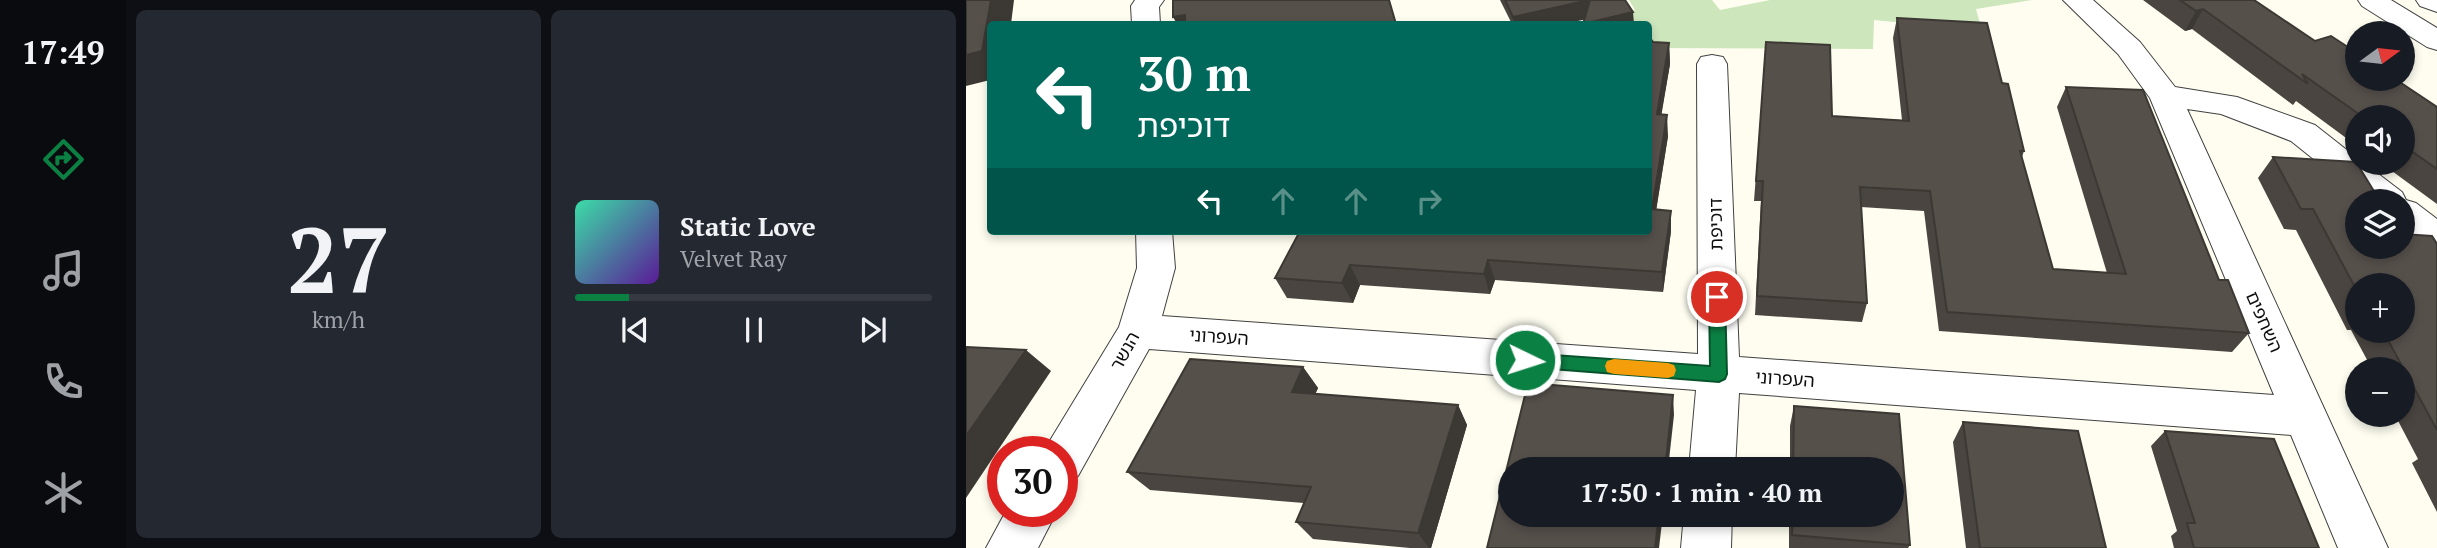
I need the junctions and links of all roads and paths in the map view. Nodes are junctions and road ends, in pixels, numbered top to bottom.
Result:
1 (1150, 0) edge
2 (2077, 0) edge
3 (2372, 0) edge
4 (2430, 0) edge
5 (2437, 4) edge
6 (1146, 21) edge
7 (2437, 41) edge
8 (1712, 64) dead end
9 (2165, 96) junction
10 (2374, 189) edge
11 (2415, 222) edge
12 (1154, 235) edge
13 (2437, 239) edge
14 (1138, 331) junction
15 (1719, 374) junction
16 (2306, 417) junction
17 (1077, 436) edge
18 (1713, 457) edge
19 (1024, 527) edge
20 (1707, 527) edge
21 (1012, 548) edge
22 (1706, 548) edge
23 (2363, 548) edge

1 - 6 street
2 - 9 street, השחפים
3 - 7 street
4 - 5 street
8 - 15 street, דוכיפת
9 - 10 street
9 - 16 street, השחפים
11 - 13 street
12 - 14 street, הנשר
14 - 15 street, העפרוני
14 - 17 street, הנשר
15 - 16 street, העפרוני
15 - 18 street, דוכיפת
16 - 23 street, השחפים
19 - 21 street
20 - 22 street

